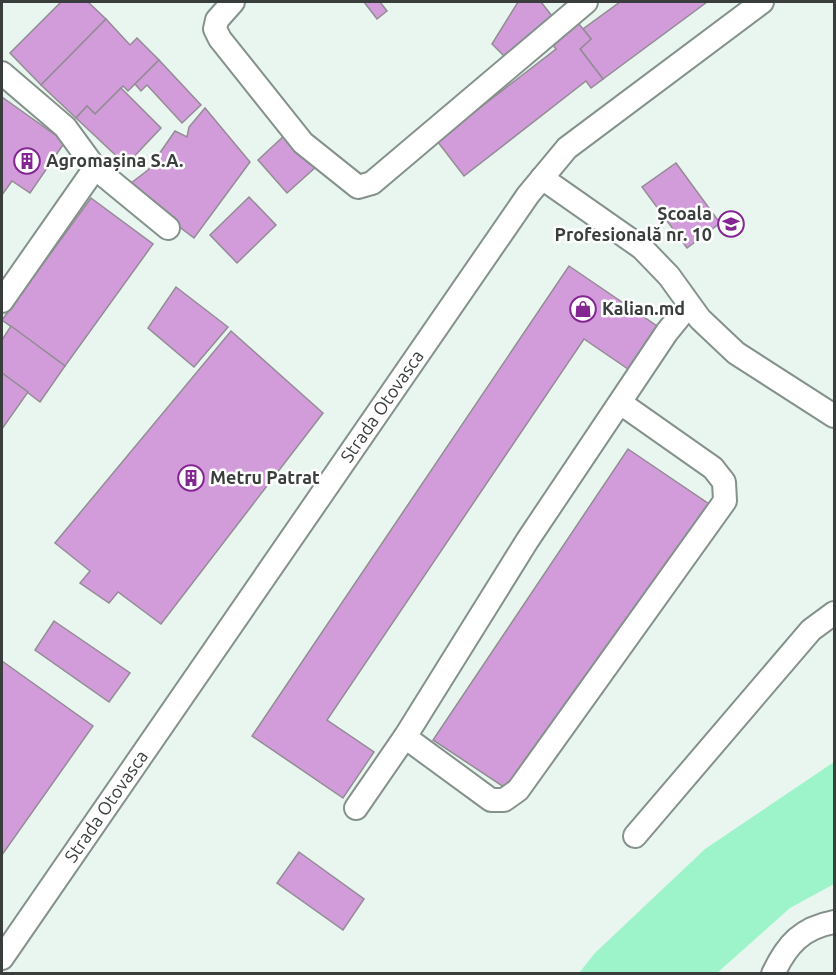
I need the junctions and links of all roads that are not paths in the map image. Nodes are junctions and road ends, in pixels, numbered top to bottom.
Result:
1 (233, 2) edge
2 (586, 2) edge
3 (762, 2) edge
4 (2, 74) edge
5 (95, 168) junction
6 (542, 178) junction
7 (168, 228) dead end
8 (2, 301) edge
9 (689, 305) junction
10 (622, 404) junction
11 (834, 416) edge
12 (834, 613) edge
13 (405, 737) junction
14 (356, 808) dead end
15 (635, 836) dead end
16 (834, 922) edge
17 (2, 958) edge
18 (773, 974) edge

1 - 2 street
3 - 6 street, Strada Otovasca
4 - 5 street
5 - 7 street
5 - 8 street
6 - 9 street
6 - 17 street, Strada Otovasca
9 - 10 street
9 - 11 street
10 - 13 street
10 - 13 street
12 - 15 street
13 - 14 street
16 - 18 street

